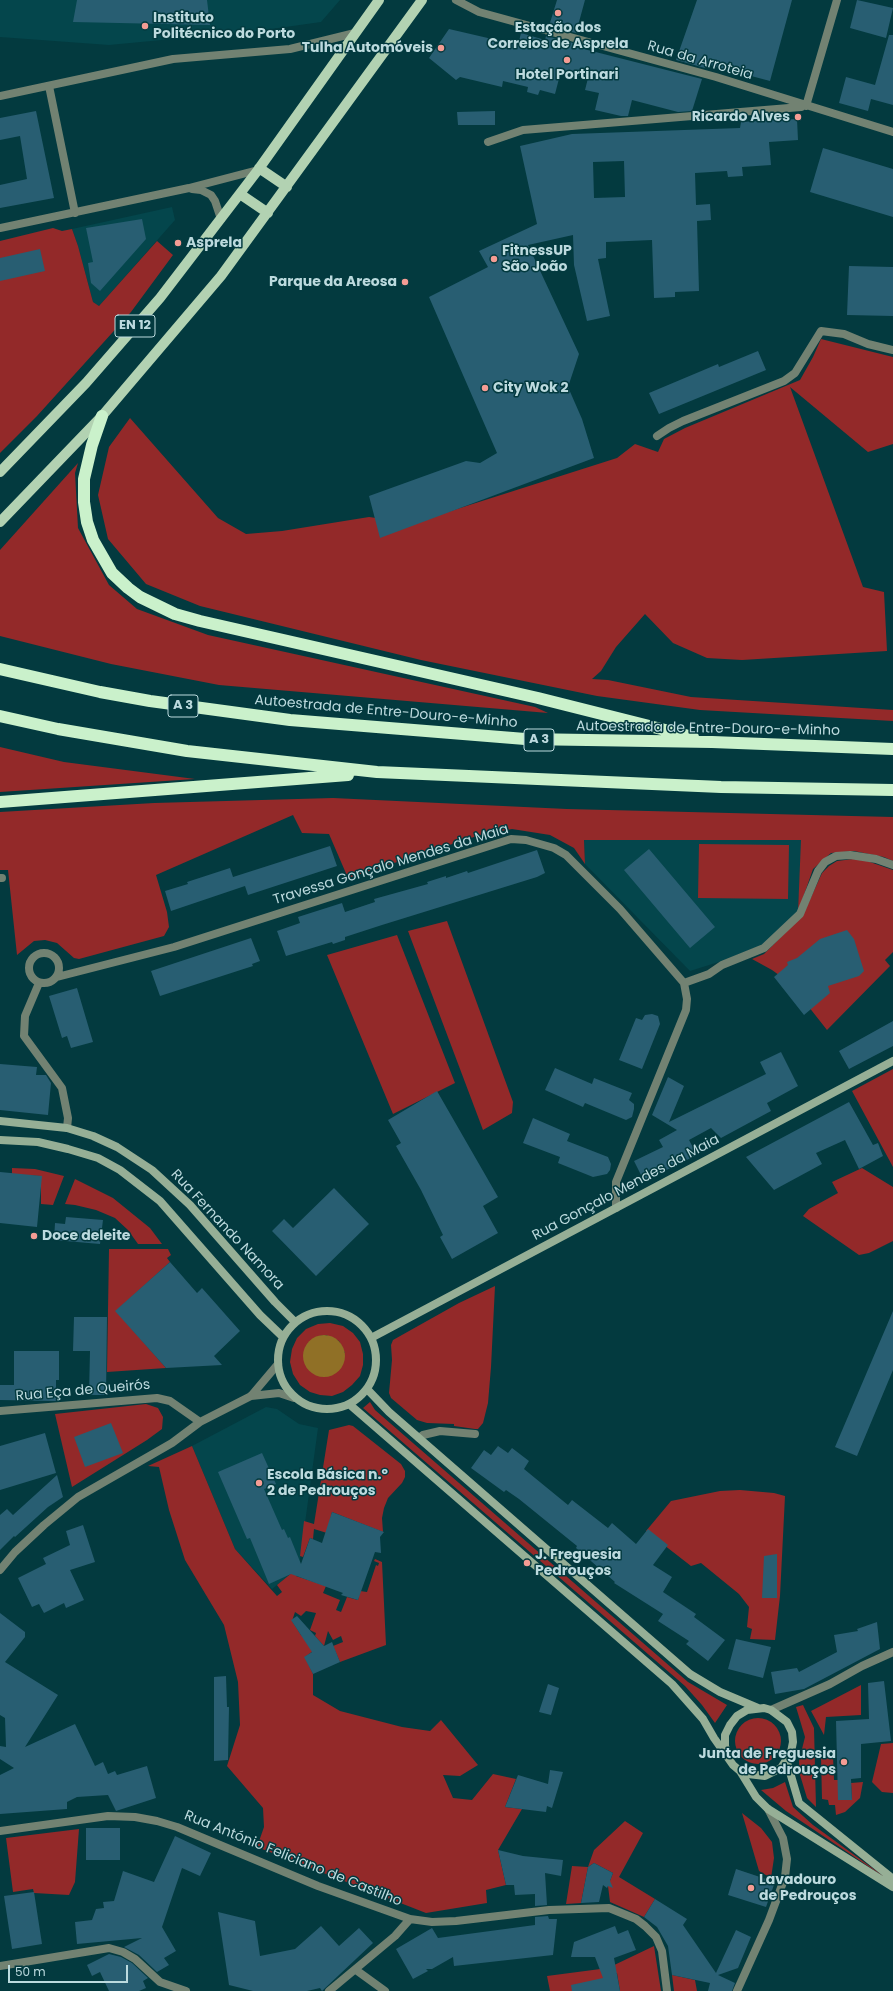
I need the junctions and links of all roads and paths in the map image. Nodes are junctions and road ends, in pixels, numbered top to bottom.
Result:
1 (379, 0) edge
2 (422, 0) edge
3 (456, 0) edge
4 (837, 0) edge
5 (355, 33) junction
6 (49, 86) junction
7 (0, 96) edge
8 (806, 106) junction
9 (893, 132) edge
10 (488, 142) dead end
11 (258, 169) junction
12 (287, 187) junction
13 (189, 188) junction
14 (240, 194) junction
15 (268, 212) junction
16 (75, 213) junction
17 (220, 219) junction
18 (0, 228) edge
19 (893, 350) edge
20 (102, 416) junction
21 (657, 436) dead end
22 (0, 472) edge
23 (0, 522) edge
24 (0, 669) edge
25 (0, 716) edge
26 (712, 742) junction
27 (893, 749) edge
28 (377, 772) junction
29 (893, 790) edge
30 (0, 802) edge
31 (893, 865) edge
32 (56, 977) junction
33 (39, 983) junction
34 (684, 983) junction
35 (893, 1061) edge
36 (0, 1121) edge
37 (67, 1128) junction
38 (0, 1140) edge
39 (616, 1208) junction
40 (295, 1322) junction
41 (283, 1337) junction
42 (371, 1338) junction
43 (278, 1364) junction
44 (367, 1389) junction
45 (251, 1396) junction
46 (294, 1398) junction
47 (349, 1404) junction
48 (0, 1411) edge
49 (200, 1422) junction
50 (475, 1434) dead end
51 (419, 1438) junction
52 (0, 1570) edge
53 (893, 1652) edge
54 (758, 1708) junction
55 (771, 1710) junction
56 (728, 1758) junction
57 (787, 1762) junction
58 (740, 1770) junction
59 (768, 1809) junction
60 (0, 1831) edge
61 (893, 1879) edge
62 (893, 1887) edge
63 (410, 1919) junction
64 (0, 1966) edge
65 (356, 1970) junction
66 (186, 1991) edge
67 (329, 1991) edge
68 (385, 1991) edge
69 (667, 1991) edge
70 (737, 1991) edge

1 - 5 main road, EN 12
2 - 12 main road, EN 12
3 - 8 street, Rua da Arroteia
4 - 8 street
5 - 6 street
5 - 11 main road, EN 12
6 - 7 street
6 - 16 street
8 - 9 street, Rua da Arroteia
8 - 10 street
11 - 12 main road
11 - 13 street
11 - 14 main road, EN 12
12 - 15 main road, EN 12
13 - 16 street
13 - 17 street
14 - 15 main road
14 - 17 main road, EN 12
15 - 20 main road, EN 12
16 - 18 street
17 - 22 main road, EN 12
19 - 21 street
20 - 23 main road, EN 12
20 - 26 highway
24 - 26 highway, Autoestrada de Entre-Douro-e-Minho / A 3
25 - 28 highway
26 - 27 highway, Autoestrada de Entre-Douro-e-Minho / A 3
28 - 29 highway
28 - 30 highway
31 - 34 street
32 - 33 street, Travessa Gonçalo Mendes da Maia
32 - 33 street
32 - 34 street, Travessa Gonçalo Mendes da Maia
33 - 37 street
34 - 39 street
35 - 39 main road, Rua Gonçalo Mendes da Maia
36 - 37 main road, Rua Fernando Namora
37 - 40 main road, Rua Fernando Namora
38 - 41 main road, Rua Fernando Namora
39 - 42 main road, Rua Gonçalo Mendes da Maia
40 - 41 main road
40 - 42 main road
41 - 43 main road
42 - 44 main road
43 - 45 street
43 - 46 main road
44 - 47 main road
44 - 51 main road
45 - 46 street
45 - 49 street
46 - 47 main road
47 - 56 main road
48 - 49 street, Rua Eça de Queirós
49 - 52 street
50 - 51 street
51 - 54 main road
53 - 55 street
54 - 55 main road
54 - 56 main road
55 - 57 main road
56 - 58 main road
57 - 58 main road
57 - 61 main road
58 - 59 main road
59 - 62 main road
59 - 70 street
60 - 63 street, Rua António Feliciano de Castilho
63 - 65 street
63 - 69 street, Rua António Feliciano de Castilho
64 - 66 street
65 - 67 street
65 - 68 street

